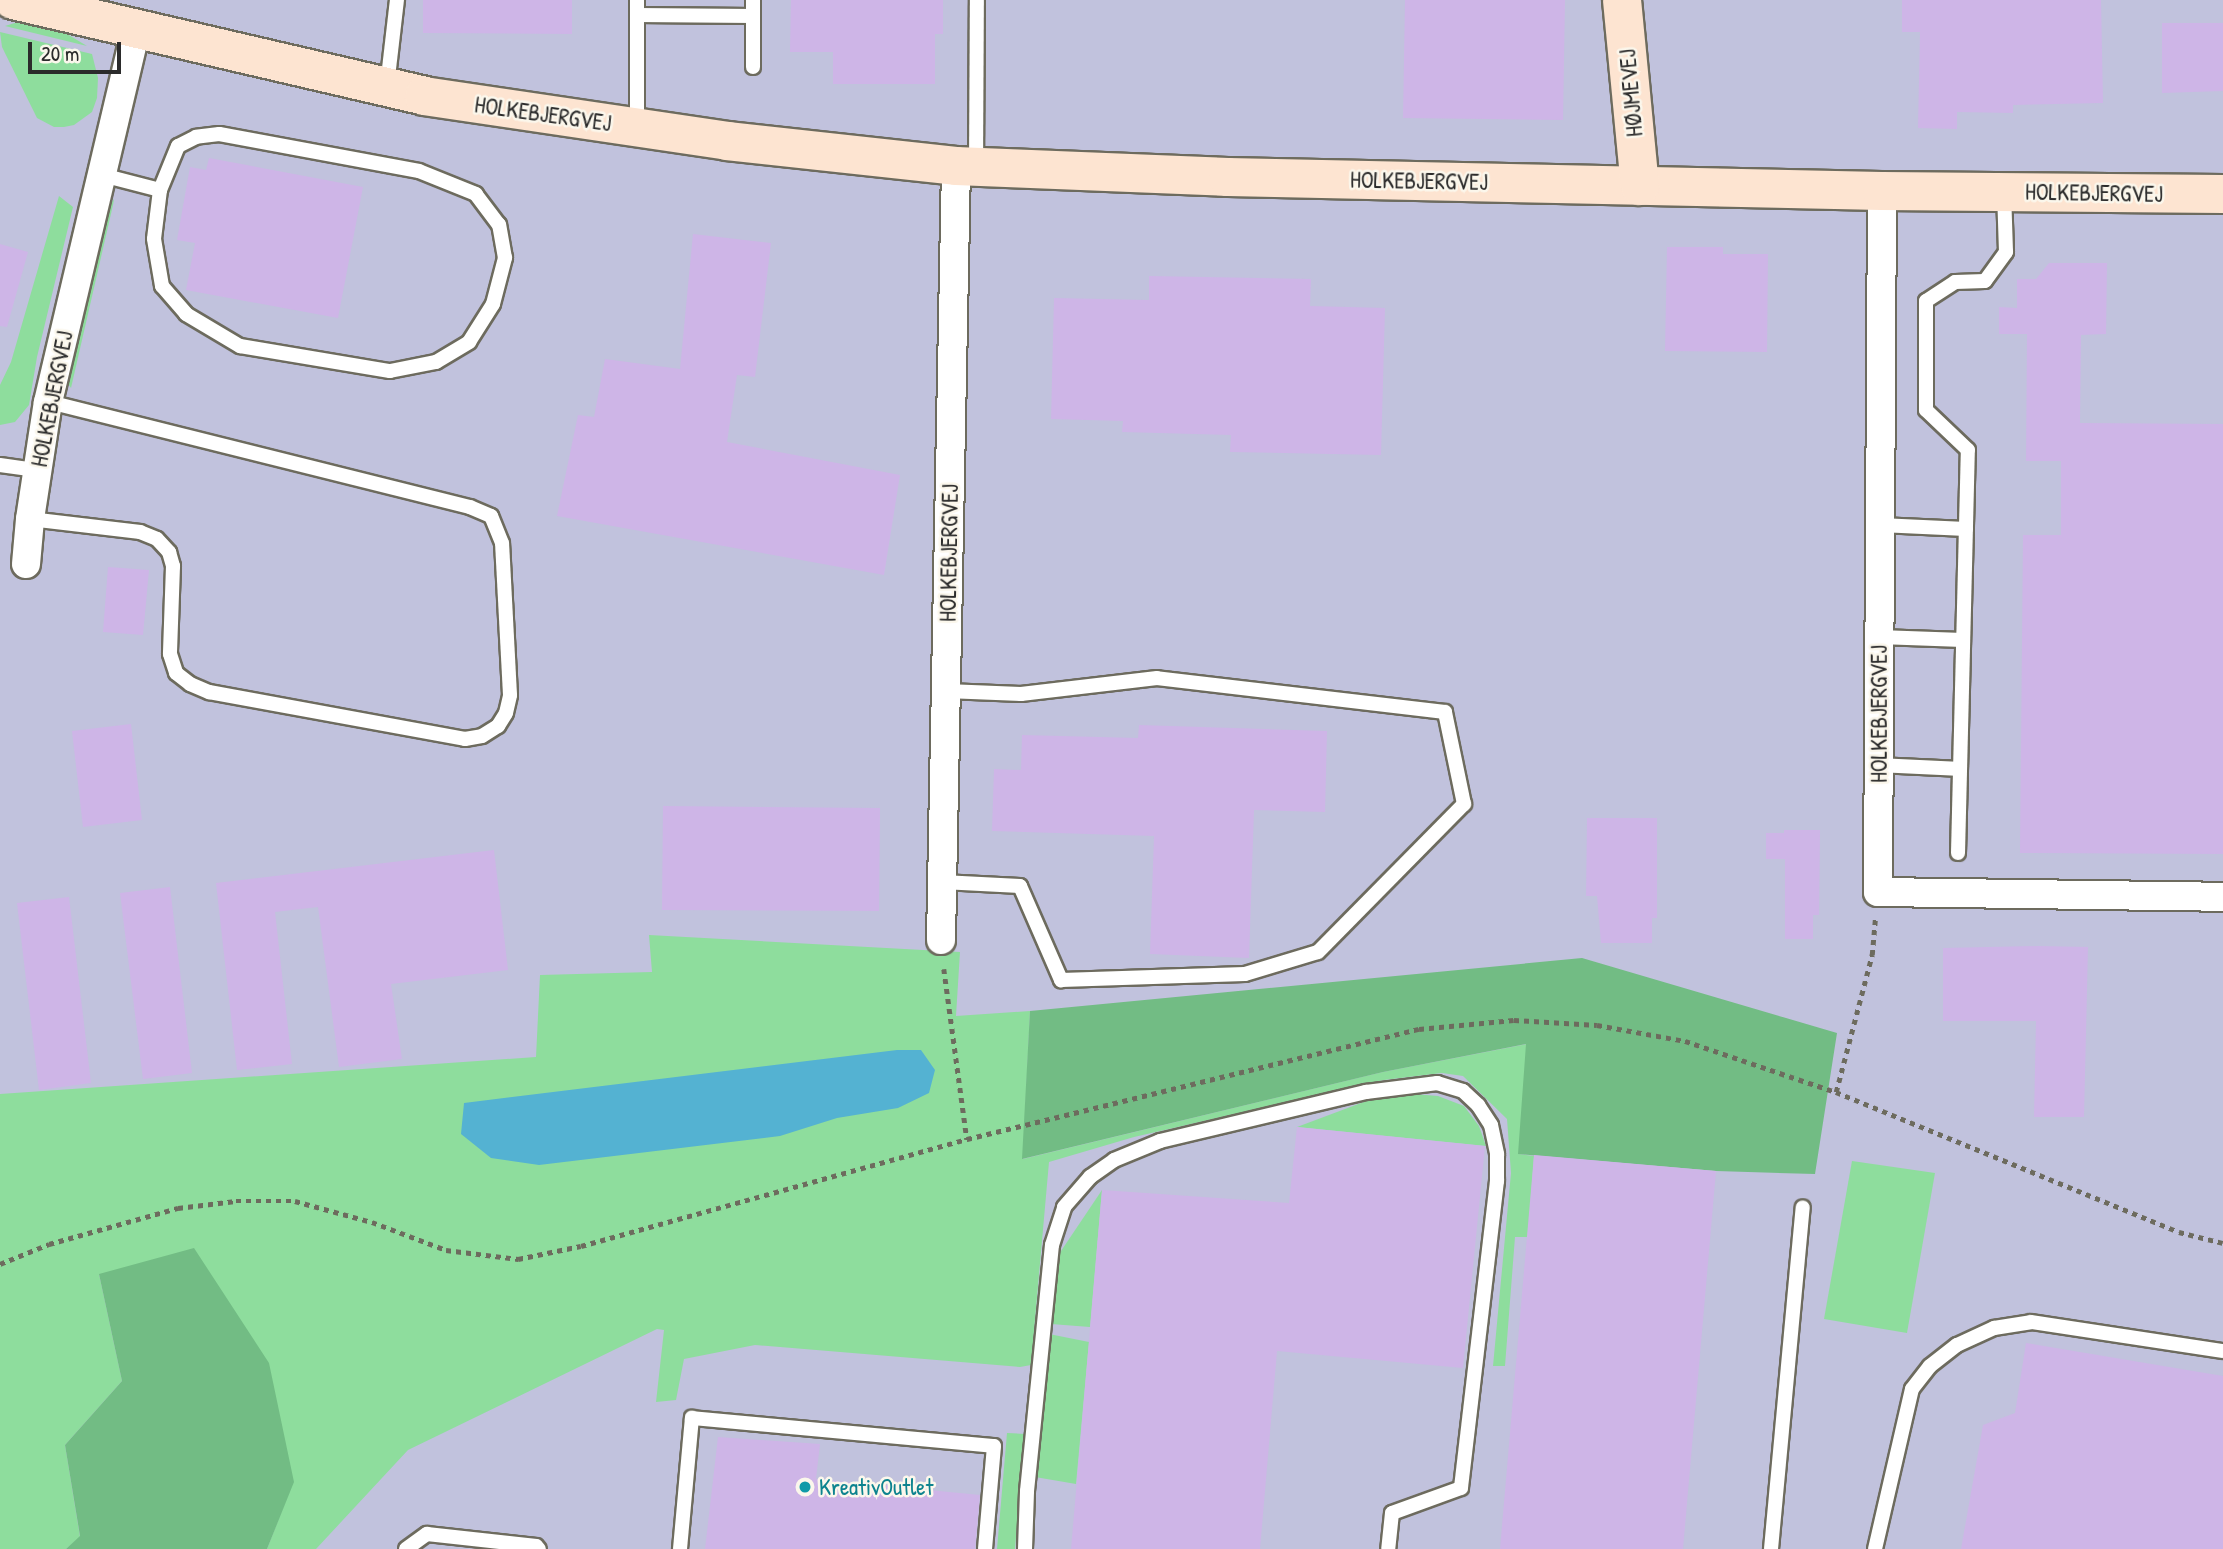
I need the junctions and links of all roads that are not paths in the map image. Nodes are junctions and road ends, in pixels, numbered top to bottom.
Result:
1 (13, 0) edge
2 (397, 0) edge
3 (753, 0) edge
4 (977, 0) edge
5 (1622, 0) edge
6 (54, 5) edge
7 (637, 8) edge
8 (753, 16) junction
9 (136, 31) junction
10 (753, 67) dead end
11 (387, 88) junction
12 (637, 128) junction
13 (966, 166) junction
14 (102, 175) junction
15 (1640, 186) junction
16 (160, 190) junction
17 (1882, 191) junction
18 (2004, 192) junction
19 (2223, 194) edge
20 (48, 402) junction
21 (0, 465) edge
22 (37, 470) junction
23 (30, 519) junction
24 (1880, 526) junction
25 (1966, 529) junction
26 (26, 564) dead end
27 (1879, 636) junction
28 (1963, 640) junction
29 (946, 691) junction
30 (1879, 765) junction
31 (1960, 769) junction
32 (1958, 853) dead end
33 (942, 883) junction
34 (2223, 897) edge
35 (941, 940) road end
36 (1803, 1207) dead end
37 (2223, 1351) edge
38 (406, 1549) edge
39 (539, 1549) edge
40 (680, 1549) edge
41 (985, 1549) edge
42 (1025, 1549) edge
43 (1388, 1549) edge
44 (1771, 1549) edge
45 (1875, 1549) edge

1 - 6 street, HOLKEBJERGVEJ
2 - 11 lane
3 - 8 lane
4 - 13 lane
5 - 15 street, HØJMEVEJ
6 - 9 street, HOLKEBJERGVEJ
7 - 8 lane
7 - 12 lane
8 - 10 lane
9 - 11 street, HOLKEBJERGVEJ
9 - 14 street, HOLKEBJERGVEJ
11 - 12 street, HOLKEBJERGVEJ
12 - 13 street, HOLKEBJERGVEJ
13 - 15 street, HOLKEBJERGVEJ
13 - 29 street, HOLKEBJERGVEJ
14 - 16 lane
14 - 20 street, HOLKEBJERGVEJ
15 - 17 street, HOLKEBJERGVEJ
16 - 16 lane
17 - 18 street, HOLKEBJERGVEJ
17 - 24 street, HOLKEBJERGVEJ
18 - 19 street, HOLKEBJERGVEJ
18 - 25 lane
20 - 22 street, HOLKEBJERGVEJ
20 - 23 lane
21 - 22 lane
22 - 23 street, HOLKEBJERGVEJ
23 - 26 street, HOLKEBJERGVEJ
24 - 25 lane
24 - 27 street, HOLKEBJERGVEJ
25 - 28 lane
27 - 28 lane
27 - 30 street, HOLKEBJERGVEJ
28 - 31 lane
29 - 33 street, HOLKEBJERGVEJ
29 - 33 lane
30 - 31 lane
30 - 34 street, HOLKEBJERGVEJ
31 - 32 lane
33 - 35 street, HOLKEBJERGVEJ
36 - 44 lane
37 - 45 lane
38 - 39 lane
40 - 41 lane
42 - 43 lane

